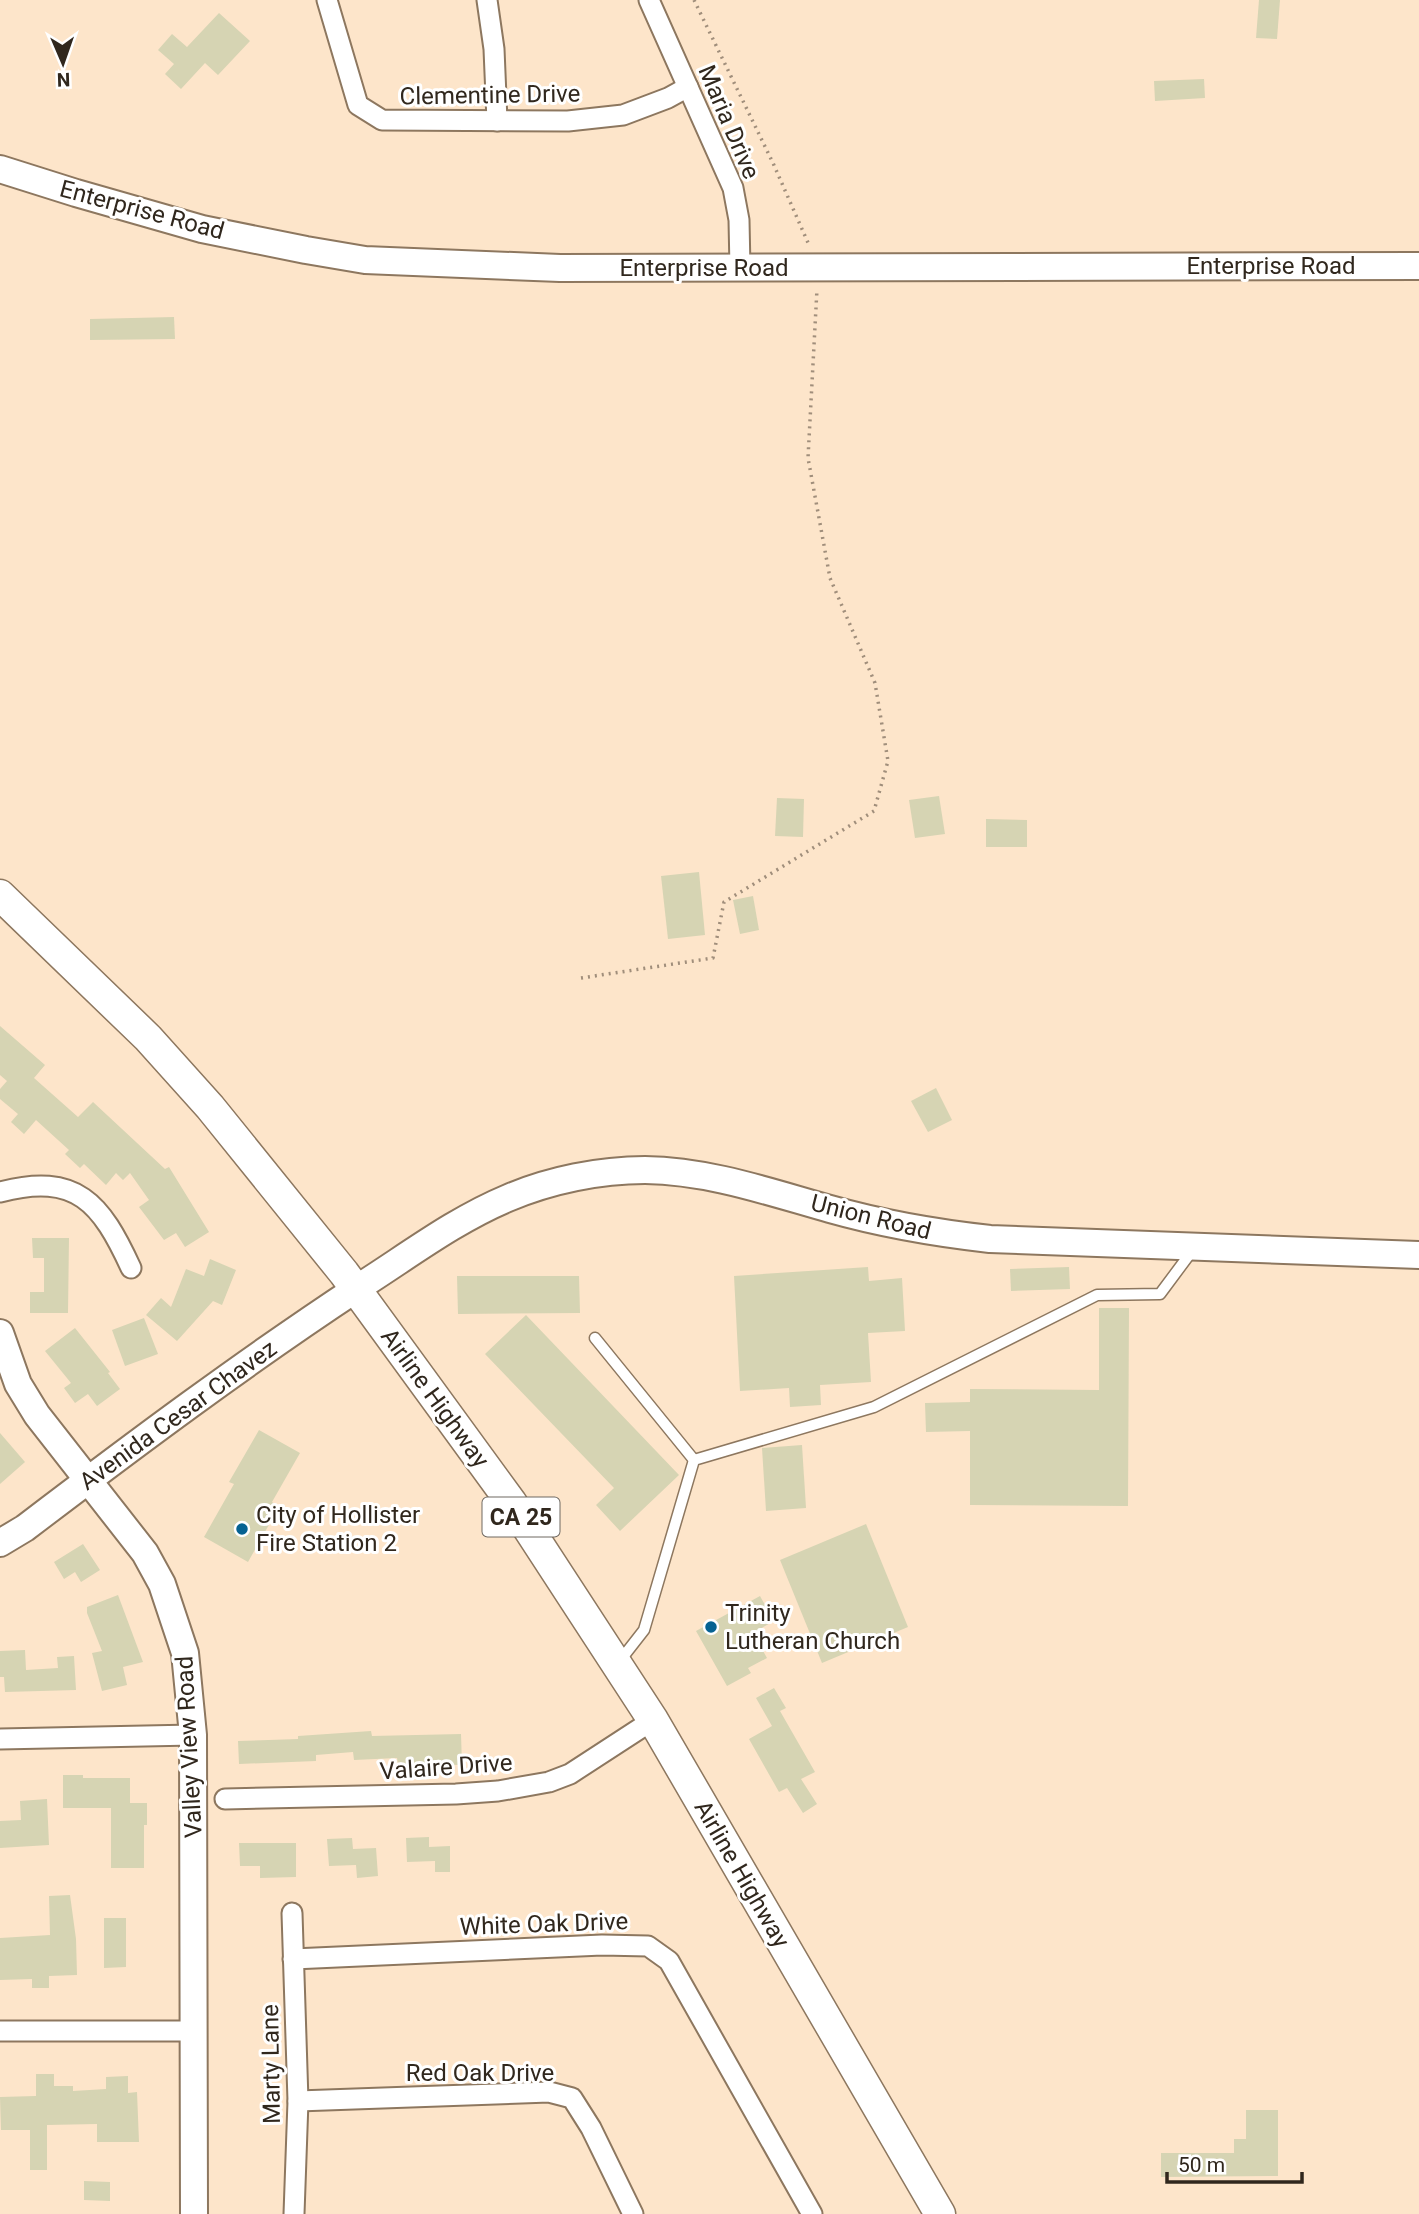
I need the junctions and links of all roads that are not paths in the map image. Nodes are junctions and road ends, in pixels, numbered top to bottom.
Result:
1 (327, 0) edge
2 (487, 0) edge
3 (649, 0) edge
4 (688, 87) junction
5 (497, 121) junction
6 (0, 169) edge
7 (1419, 266) edge
8 (740, 268) junction
9 (0, 895) edge
10 (0, 1192) edge
11 (1195, 1246) junction
12 (1419, 1255) edge
13 (131, 1268) dead end
14 (356, 1289) junction
15 (0, 1333) edge
16 (595, 1338) dead end
17 (694, 1460) junction
18 (88, 1480) junction
19 (0, 1543) edge
20 (617, 1665) junction
21 (653, 1720) junction
22 (192, 1735) junction
23 (0, 1739) edge
24 (225, 1799) dead end
25 (292, 1913) dead end
26 (293, 1959) junction
27 (0, 2031) edge
28 (194, 2031) junction
29 (298, 2101) junction
30 (194, 2214) edge
31 (294, 2214) edge
32 (634, 2214) edge
33 (812, 2214) edge
34 (940, 2214) edge

1 - 5 street, Clementine Drive
2 - 5 street
3 - 4 street, Maria Drive
4 - 5 street, Clementine Drive
4 - 8 street, Maria Drive
6 - 8 street, Enterprise Road
7 - 8 street, Enterprise Road
9 - 14 main road, Airline Highway / CA 25
10 - 13 street
11 - 12 street, Union Road
11 - 14 street, Union Road
11 - 17 lane
14 - 18 street, Avenida Cesar Chavez
14 - 20 main road, Airline Highway / CA 25
15 - 18 street, Valley View Road
16 - 17 lane
17 - 20 lane
18 - 19 street, Avenida Cesar Chavez
18 - 22 street, Valley View Road
20 - 21 main road, Airline Highway / CA 25
21 - 24 street, Valaire Drive
21 - 34 main road, Airline Highway / CA 25
22 - 23 street
22 - 28 street, Valley View Road
25 - 26 street, Marty Lane
26 - 29 street, Marty Lane
26 - 33 street, White Oak Drive
27 - 28 street
28 - 30 street, Valley View Road
29 - 31 street, Marty Lane
29 - 32 street, Red Oak Drive

